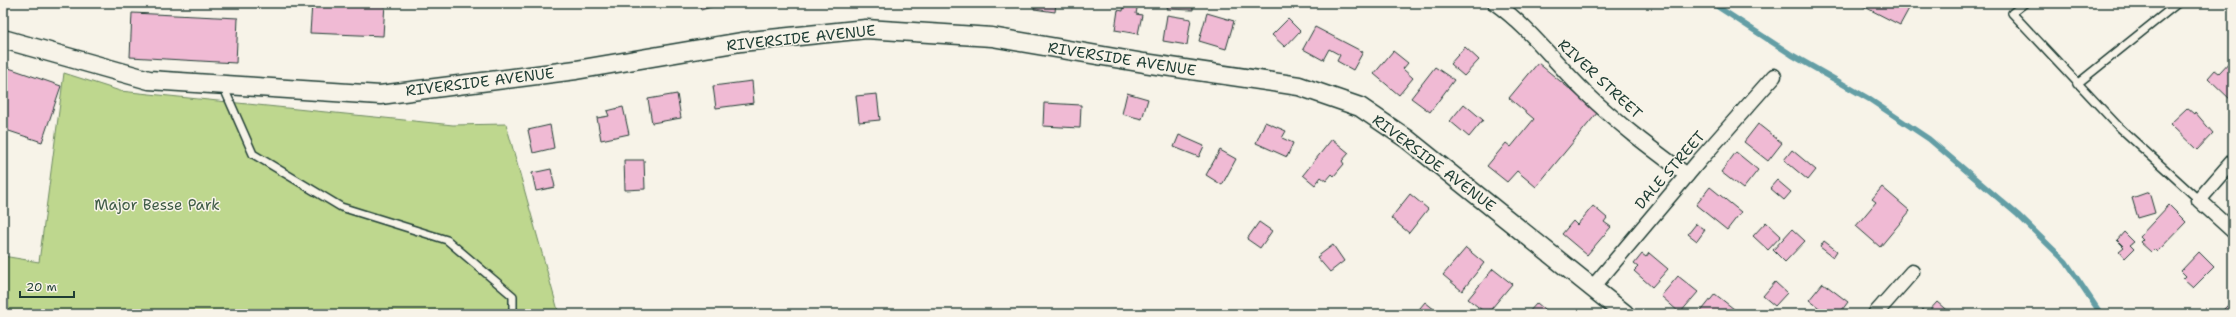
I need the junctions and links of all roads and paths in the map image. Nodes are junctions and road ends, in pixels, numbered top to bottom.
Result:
1 (1495, 3) edge
2 (2025, 3) edge
3 (2178, 3) edge
4 (3, 39) edge
5 (1774, 76) dead end
6 (222, 84) junction
7 (2077, 84) junction
8 (2233, 161) edge
9 (1687, 175) junction
10 (2200, 200) junction
11 (2233, 232) edge
12 (1912, 272) dead end
13 (1593, 287) junction
14 (513, 314) edge
15 (1625, 314) edge
16 (1875, 314) edge

1 - 9 street, RIVER STREET
2 - 7 lane
3 - 7 lane
4 - 6 street, RIVERSIDE AVENUE
5 - 9 street, DALE STREET
6 - 13 street, RIVERSIDE AVENUE
6 - 14 lane
7 - 10 lane
8 - 10 street
9 - 13 street, DALE STREET
10 - 11 street
12 - 16 street
13 - 15 street, RIVERSIDE AVENUE

